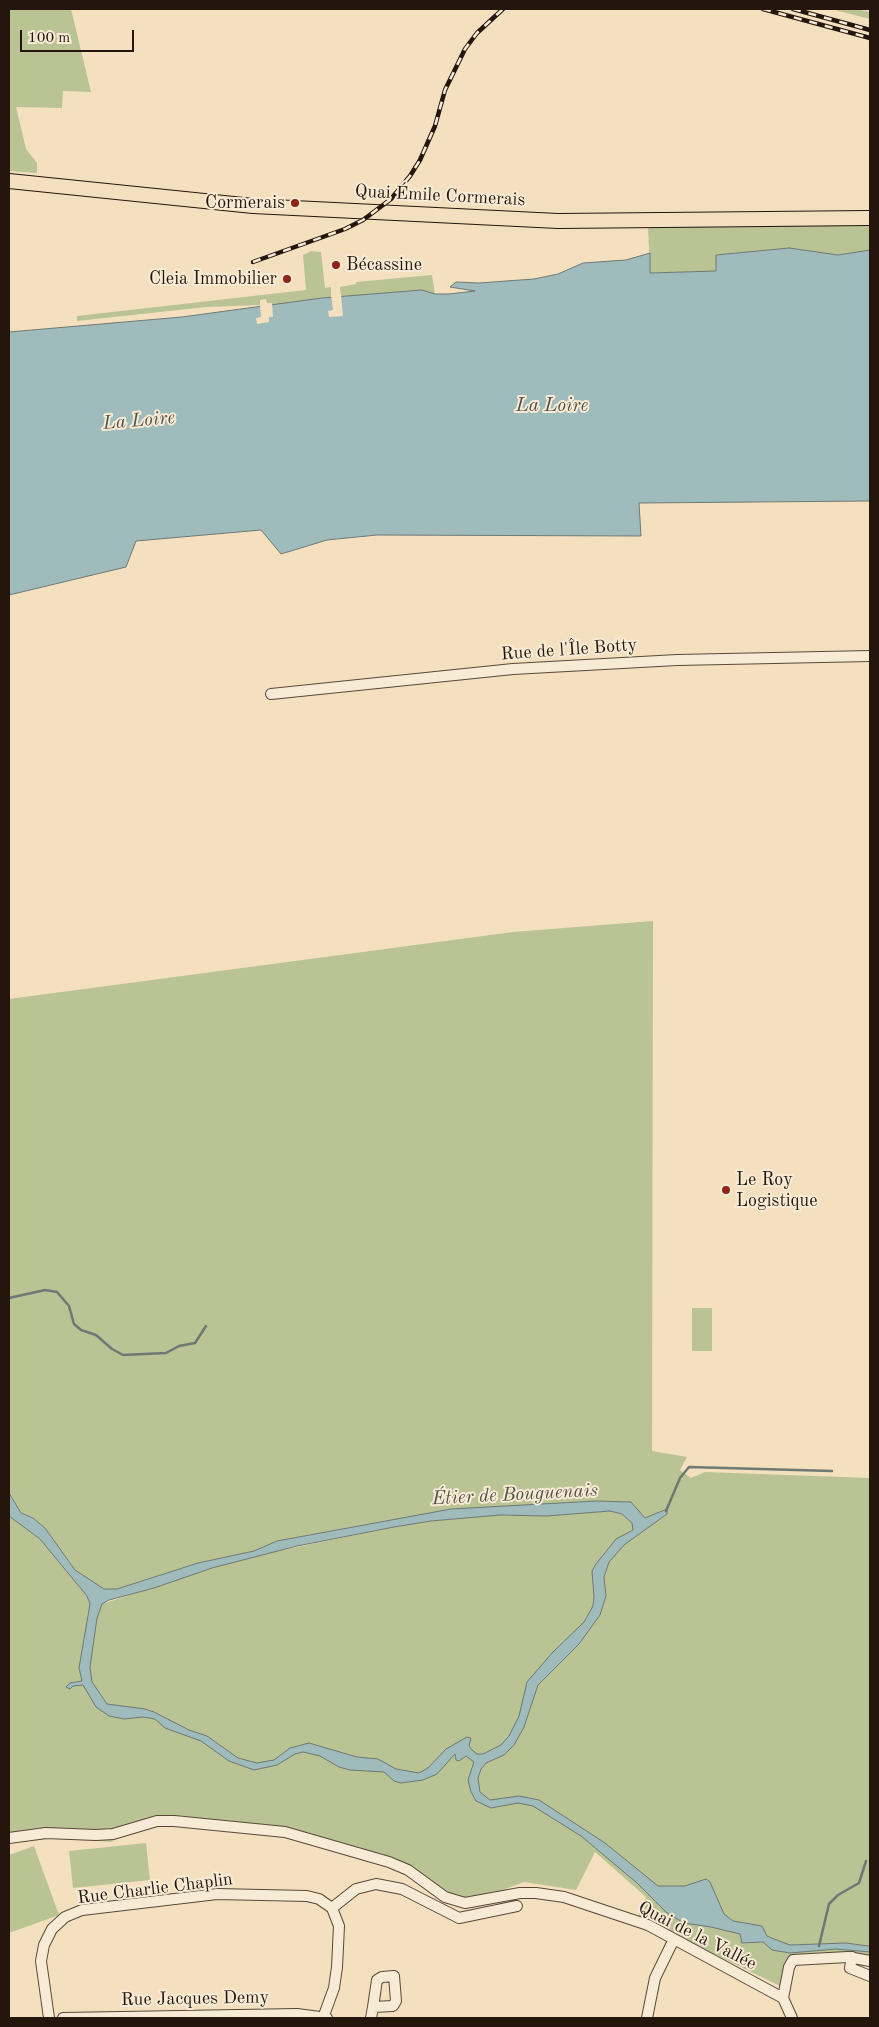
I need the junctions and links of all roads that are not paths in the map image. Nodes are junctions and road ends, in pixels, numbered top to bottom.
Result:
1 (9, 181) edge
2 (870, 218) edge
3 (870, 656) edge
4 (272, 694) dead end
5 (9, 1838) edge
6 (465, 1903) junction
7 (516, 1906) dead end
8 (332, 1908) junction
9 (465, 1918) junction
10 (674, 1939) junction
11 (852, 1957) junction
12 (870, 1961) edge
13 (870, 1976) edge
14 (783, 1998) junction
15 (373, 2007) dead end
16 (49, 2018) edge
17 (64, 2018) edge
18 (324, 2018) edge
19 (371, 2018) edge
20 (647, 2018) edge
21 (792, 2018) edge

1 - 2 main road, Quai Émile Cormerais
3 - 4 street, Rue de l'Île Botty
5 - 6 street
6 - 9 street
6 - 10 street, Quai de la Vallée
7 - 9 street
8 - 9 street
8 - 16 street, Rue Charlie Chaplin
8 - 18 street
10 - 14 street, Quai de la Vallée
10 - 20 street
11 - 12 street
11 - 13 street
11 - 14 street
14 - 21 street
15 - 19 street
17 - 18 street, Rue Jacques Demy

